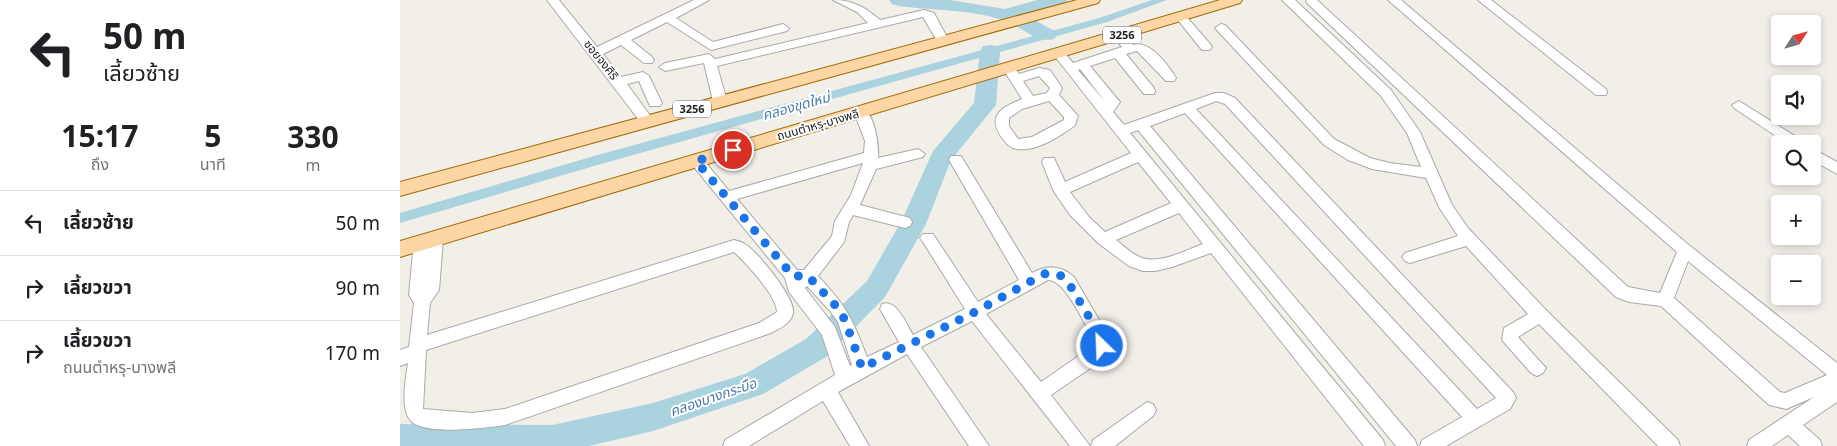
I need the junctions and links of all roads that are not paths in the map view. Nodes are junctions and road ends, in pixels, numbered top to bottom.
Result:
1 (553, 0) edge
2 (703, 0) edge
3 (840, 0) edge
4 (1093, 0) edge
5 (1235, 0) edge
6 (1288, 0) edge
7 (1394, 0) edge
8 (1484, 0) edge
9 (1311, 1) edge
10 (1181, 17) junction
11 (669, 18) junction
12 (877, 24) junction
13 (783, 28) dead end
14 (1221, 28) dead end
15 (1119, 36) junction
16 (623, 40) junction
17 (944, 41) junction
18 (1206, 47) dead end
19 (1124, 51) junction
20 (595, 53) junction
21 (1059, 54) junction
22 (648, 60) dead end
23 (711, 64) junction
24 (1076, 66) junction
25 (665, 67) dead end
26 (1011, 73) junction
27 (1170, 78) dead end
28 (618, 82) junction
29 (1148, 91) dead end
30 (1601, 92) dead end
31 (1052, 96) junction
32 (720, 101) junction
33 (1030, 101) junction
34 (655, 103) dead end
35 (1739, 105) dead end
36 (1188, 108) junction
37 (861, 112) junction
38 (647, 121) junction
39 (1141, 124) junction
40 (1121, 131) junction
41 (1784, 135) edge
42 (918, 154) dead end
43 (1140, 155) junction
44 (1821, 159) edge
45 (956, 160) dead end
46 (696, 161) junction
47 (871, 161) junction
48 (1049, 162) dead end
49 (1837, 170) edge
50 (1430, 173) junction
51 (400, 189) edge
52 (1060, 190) junction
53 (726, 197) junction
54 (1180, 206) junction
55 (851, 209) junction
56 (905, 222) dead end
57 (928, 238) dead end
58 (1103, 239) junction
59 (1469, 239) junction
60 (429, 240) junction
61 (1214, 246) junction
62 (400, 249) edge
63 (1685, 250) junction
64 (1410, 256) dead end
65 (799, 279) junction
66 (1029, 283) junction
67 (1665, 300) junction
68 (888, 309) dead end
69 (975, 312) junction
70 (1540, 315) junction
71 (910, 345) junction
72 (418, 349) junction
73 (400, 358) edge
74 (862, 368) junction
75 (1537, 368) dead end
76 (842, 370) junction
77 (1837, 373) edge
78 (1837, 379) edge
79 (826, 390) junction
80 (1837, 392) edge
81 (1038, 394) junction
82 (1147, 410) dead end
83 (1476, 420) junction
84 (1790, 425) junction
85 (738, 444) edge
86 (860, 446) edge
87 (980, 446) edge
88 (1081, 446) edge
89 (1100, 446) edge
90 (1376, 446) edge
91 (1408, 446) edge
92 (1429, 446) edge
93 (1671, 446) edge
94 (1756, 446) edge
95 (1813, 446) edge

1 - 20 street, ซอยจงศิริ
2 - 11 street
3 - 12 street
4 - 17 main road, 3256
5 - 10 main road, ถนนตำหรุ-บางพลี / 3256
6 - 50 street
7 - 63 street
8 - 30 street
9 - 67 street
10 - 15 main road, ถนนตำหรุ-บางพลี / 3256
10 - 18 street
11 - 13 street
11 - 16 street
12 - 17 street
12 - 23 street
14 - 50 street
15 - 19 street
15 - 21 main road, ถนนตำหรุ-บางพลี / 3256
16 - 20 street
16 - 22 street
17 - 32 main road, 3256
19 - 24 street
19 - 27 street
19 - 29 street
20 - 28 street, ซอยจงศิริ
21 - 24 street
21 - 26 main road, ถนนตำหรุ-บางพลี / 3256
23 - 25 street
23 - 32 street
24 - 40 street
26 - 31 street
26 - 33 street
26 - 37 main road, ถนนตำหรุ-บางพลี / 3256
28 - 34 street
28 - 38 street, ซอยจงศิริ
31 - 33 street
31 - 33 street
32 - 38 main road, 3256
35 - 41 street
36 - 39 street
36 - 83 street
36 - 83 street
37 - 46 main road, ถนนตำหรุ-บางพลี / 3256
37 - 47 street
38 - 51 main road, 3256
39 - 40 street
39 - 91 street
40 - 43 street
42 - 47 street
43 - 52 street
43 - 54 street
44 - 49 street
45 - 66 street
46 - 53 street
46 - 60 main road, ถนนตำหรุ-บางพลี / 3256
47 - 53 street
47 - 55 street
48 - 52 street
50 - 59 street
52 - 58 street
53 - 65 street
54 - 58 street
54 - 61 street
55 - 56 street
55 - 65 street
57 - 69 street
58 - 61 street
59 - 64 street
59 - 70 street
60 - 62 main road, ถนนตำหรุ-บางพลี / 3256
60 - 72 street
61 - 90 street
63 - 67 street
63 - 77 street
65 - 74 street
65 - 76 street
66 - 69 street
66 - 81 street
67 - 78 street
68 - 71 street
69 - 71 street
69 - 81 street
70 - 75 street
70 - 93 street
71 - 74 street
71 - 87 street
72 - 72 street
72 - 73 street
74 - 76 street
76 - 79 street
79 - 85 street
79 - 86 street
80 - 84 street
81 - 88 street
82 - 89 street
83 - 92 street
84 - 94 street
84 - 95 street

